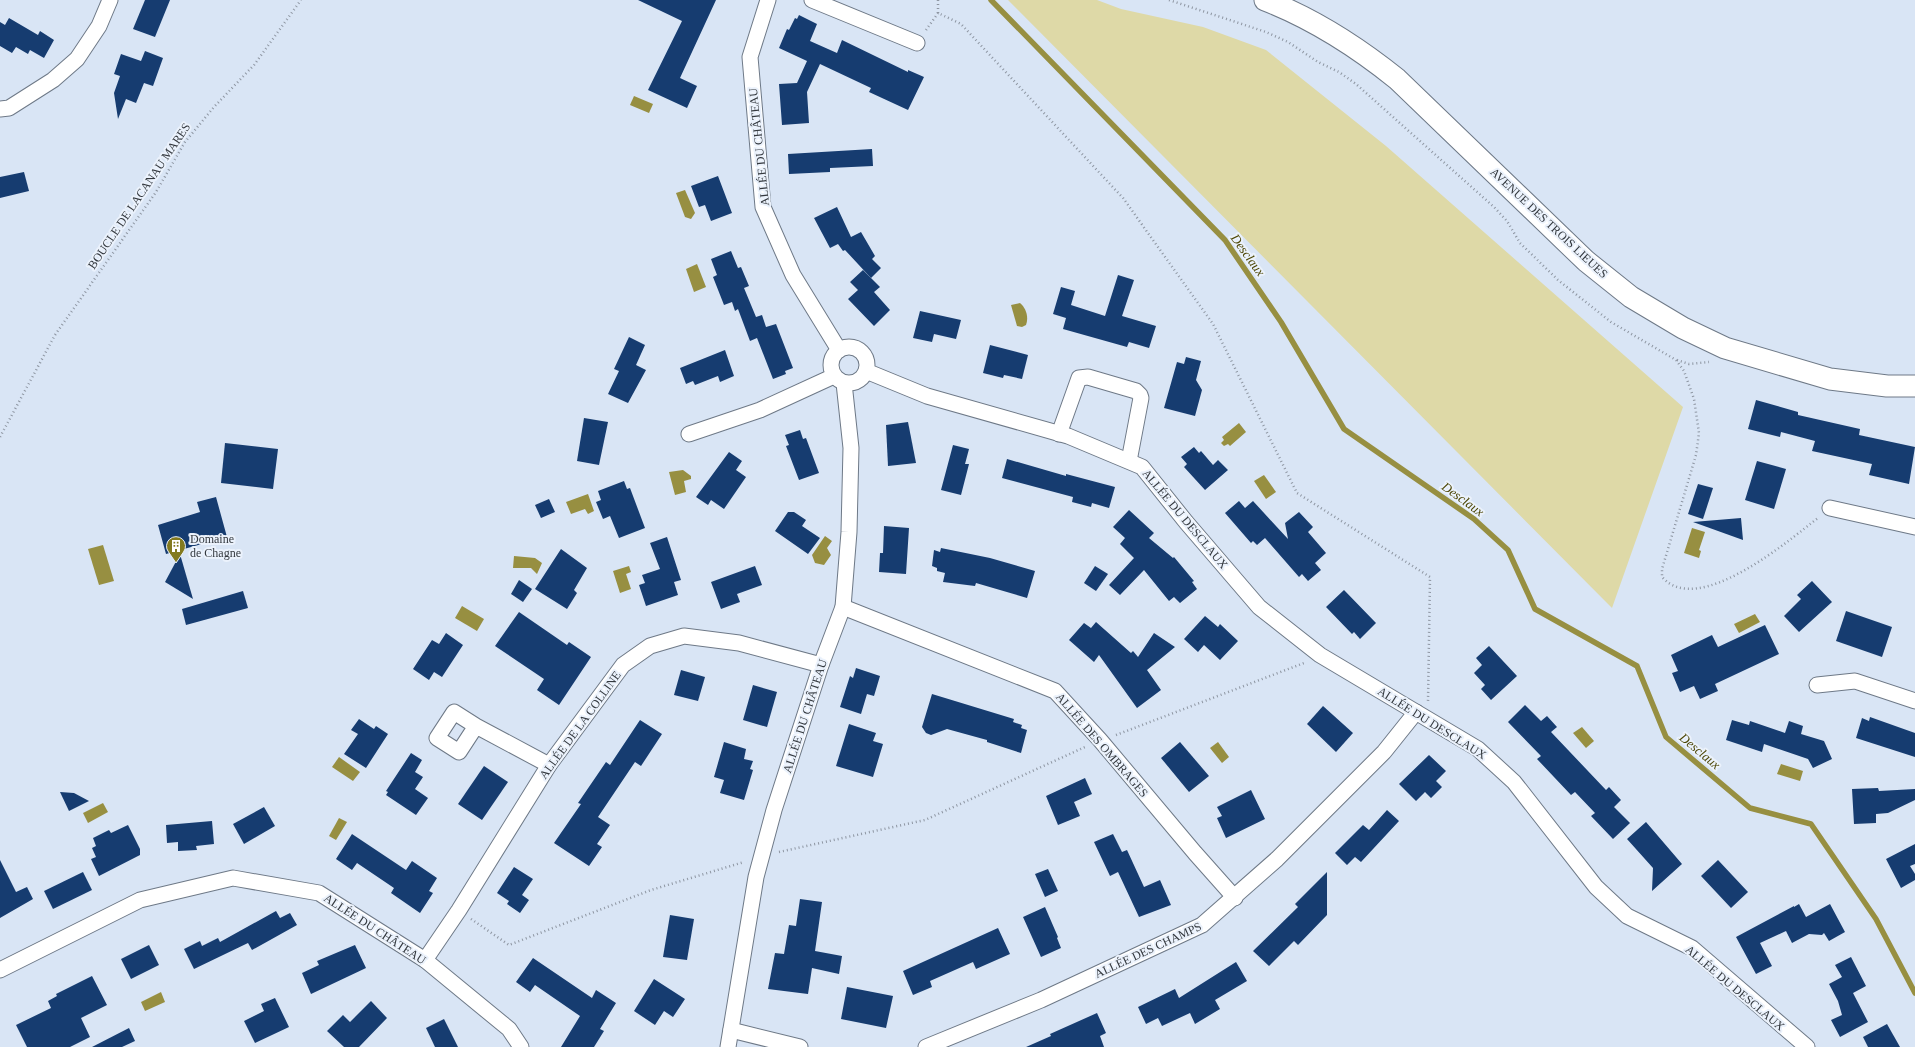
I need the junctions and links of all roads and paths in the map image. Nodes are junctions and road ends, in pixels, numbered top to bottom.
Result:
1 (110, 0) edge
2 (301, 0) edge
3 (768, 0) edge
4 (812, 0) edge
5 (938, 0) edge
6 (1169, 0) edge
7 (1265, 0) edge
8 (917, 44) dead end
9 (0, 109) edge
10 (838, 350) junction
11 (866, 371) junction
12 (839, 379) junction
13 (1915, 386) edge
14 (689, 434) dead end
15 (1059, 434) junction
16 (0, 436) edge
17 (1129, 462) junction
18 (1830, 508) joint
19 (1915, 527) edge
20 (843, 607) junction
21 (1320, 655) junction
22 (821, 665) junction
23 (1817, 685) dead end
24 (1915, 701) edge
25 (1422, 716) junction
26 (476, 726) dead end
27 (1100, 740) junction
28 (549, 765) junction
29 (762, 856) junction
30 (1235, 898) junction
31 (459, 910) junction
32 (425, 960) junction
33 (0, 970) edge
34 (731, 1030) junction
35 (516, 1045) edge
36 (728, 1047) edge
37 (800, 1047) edge
38 (926, 1047) edge
39 (1807, 1047) edge

1 - 9 street
2 - 16 path, BOUCLE DE LACANAU MARES
3 - 10 street, ALLÉE DU CHÂTEAU
4 - 8 street
5 - 25 path
6 - 18 path
7 - 13 main road, AVENUE DES TROIS LIEUES
10 - 11 street
10 - 12 street
11 - 12 street
11 - 15 street, ALLÉE DU DESCLAUX
12 - 14 street
12 - 20 street, ALLÉE DU CHÂTEAU
15 - 17 street, ALLÉE DU DESCLAUX
15 - 17 street, ALLÉE DU DESCLAUX
17 - 21 street, ALLÉE DU DESCLAUX
18 - 19 street
20 - 22 street, ALLÉE DU CHÂTEAU
20 - 27 street, ALLÉE DES OMBRAGES
21 - 25 street, ALLÉE DU DESCLAUX
21 - 27 path
22 - 28 street, ALLÉE DE LA COLLINE
22 - 29 street, ALLÉE DU CHÂTEAU
23 - 24 street
25 - 30 street, ALLÉE DES CHAMPS
25 - 39 street, ALLÉE DU DESCLAUX
26 - 28 street
27 - 29 path
27 - 30 street, ALLÉE DES OMBRAGES
28 - 31 street, ALLÉE DE LA COLLINE
29 - 31 path
29 - 34 street, ALLÉE DU CHÂTEAU
30 - 38 street, ALLÉE DES CHAMPS
31 - 32 street, ALLÉE DE LA COLLINE
32 - 33 street, ALLÉE DU CHÂTEAU
32 - 35 street, ALLÉE DU CHÂTEAU
34 - 36 street, ALLÉE DU CHÂTEAU
34 - 37 street

